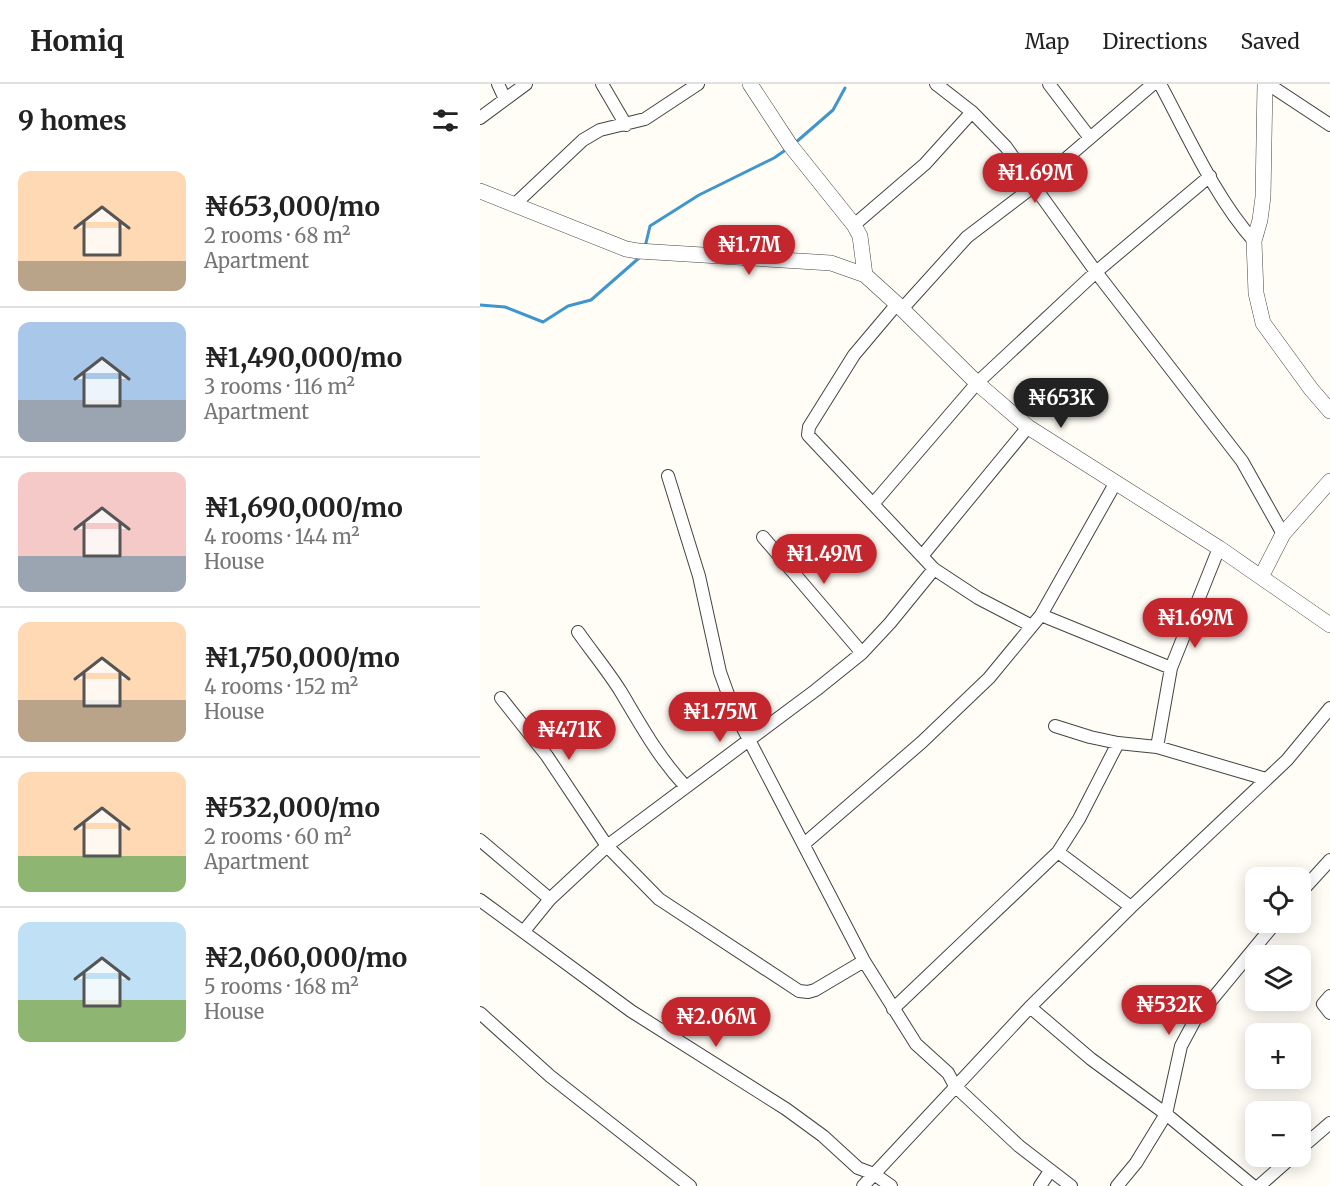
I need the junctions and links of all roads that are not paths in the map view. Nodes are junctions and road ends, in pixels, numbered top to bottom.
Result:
1 (498, 84) edge
2 (526, 84) edge
3 (602, 84) edge
4 (698, 84) edge
5 (750, 84) edge
6 (936, 84) edge
7 (1049, 84) edge
8 (1153, 84) edge
9 (1160, 84) edge
10 (1264, 85) edge
11 (505, 99) junction
12 (972, 112) junction
13 (480, 118) edge
14 (626, 125) junction
15 (1330, 125) edge
16 (1090, 138) junction
17 (1210, 177) junction
18 (1034, 186) junction
19 (480, 191) edge
20 (514, 205) junction
21 (854, 225) junction
22 (1254, 241) junction
23 (1096, 272) junction
24 (865, 275) junction
25 (900, 306) junction
26 (977, 383) junction
27 (1330, 411) edge
28 (1028, 427) junction
29 (668, 476) dead end
30 (1330, 481) edge
31 (1116, 482) junction
32 (1263, 498) junction
33 (873, 504) junction
34 (1252, 506) dead end
35 (1283, 534) junction
36 (763, 537) dead end
37 (1219, 548) junction
38 (921, 556) junction
39 (934, 569) junction
40 (1261, 577) junction
41 (1041, 615) junction
42 (1330, 625) edge
43 (1032, 626) junction
44 (578, 632) dead end
45 (862, 653) junction
46 (1171, 669) junction
47 (501, 698) dead end
48 (1330, 708) edge
49 (1055, 726) dead end
50 (748, 740) junction
51 (1118, 743) junction
52 (1157, 747) junction
53 (1266, 779) junction
54 (686, 787) junction
55 (480, 840) edge
56 (804, 844) junction
57 (607, 846) junction
58 (1058, 852) junction
59 (1330, 860) edge
60 (1311, 881) edge
61 (550, 899) junction
62 (480, 900) edge
63 (1131, 907) junction
64 (524, 932) junction
65 (1267, 933) edge
66 (864, 961) junction
67 (1330, 996) edge
68 (1030, 1007) junction
69 (893, 1009) junction
70 (480, 1013) edge
71 (1330, 1013) edge
72 (955, 1086) junction
73 (1166, 1114) junction
74 (1330, 1123) edge
75 (1311, 1139) edge
76 (1281, 1167) edge
77 (1050, 1171) junction
78 (874, 1174) junction
79 (690, 1186) edge
80 (863, 1186) edge
81 (891, 1186) edge
82 (1040, 1186) edge
83 (1071, 1186) edge
84 (1117, 1186) edge
85 (1253, 1186) edge
86 (1259, 1186) edge

1 - 11 street
2 - 11 street
3 - 14 street
4 - 14 street
5 - 21 street
6 - 12 street
7 - 16 street
8 - 16 street
9 - 17 street
10 - 15 street
10 - 22 street
11 - 13 street
12 - 18 street
12 - 21 street
14 - 20 street
16 - 18 street
17 - 22 street
17 - 23 street
18 - 23 street
18 - 25 street
19 - 20 street
20 - 24 street
21 - 24 street
22 - 27 street
23 - 26 street
23 - 32 street
24 - 25 street
25 - 26 street
25 - 33 street
26 - 28 street
26 - 33 street
28 - 31 street
28 - 38 street
29 - 50 street
30 - 35 street
31 - 37 street
31 - 41 street
32 - 34 street
32 - 35 street
33 - 38 street
35 - 40 street
36 - 45 street
37 - 40 street
37 - 46 street
38 - 39 street
39 - 43 street
39 - 45 street
40 - 42 street
41 - 43 street
41 - 46 street
43 - 56 street
44 - 54 street
45 - 50 street
46 - 52 street
47 - 57 street
48 - 53 street
49 - 51 street
50 - 54 street
50 - 56 street
51 - 52 street
51 - 58 street
52 - 53 street
53 - 63 street
54 - 57 street
55 - 61 street
56 - 66 street
57 - 61 street
57 - 66 street
58 - 63 street
58 - 69 street
59 - 60 street
61 - 64 street
62 - 64 street
63 - 68 street
64 - 78 street
65 - 73 street
66 - 69 street
67 - 71 street
68 - 72 street
68 - 73 street
69 - 72 street
70 - 79 street
72 - 77 street
72 - 78 street
73 - 84 street
73 - 85 street
74 - 75 street
76 - 86 street
77 - 82 street
77 - 83 street
78 - 80 street
78 - 81 street

